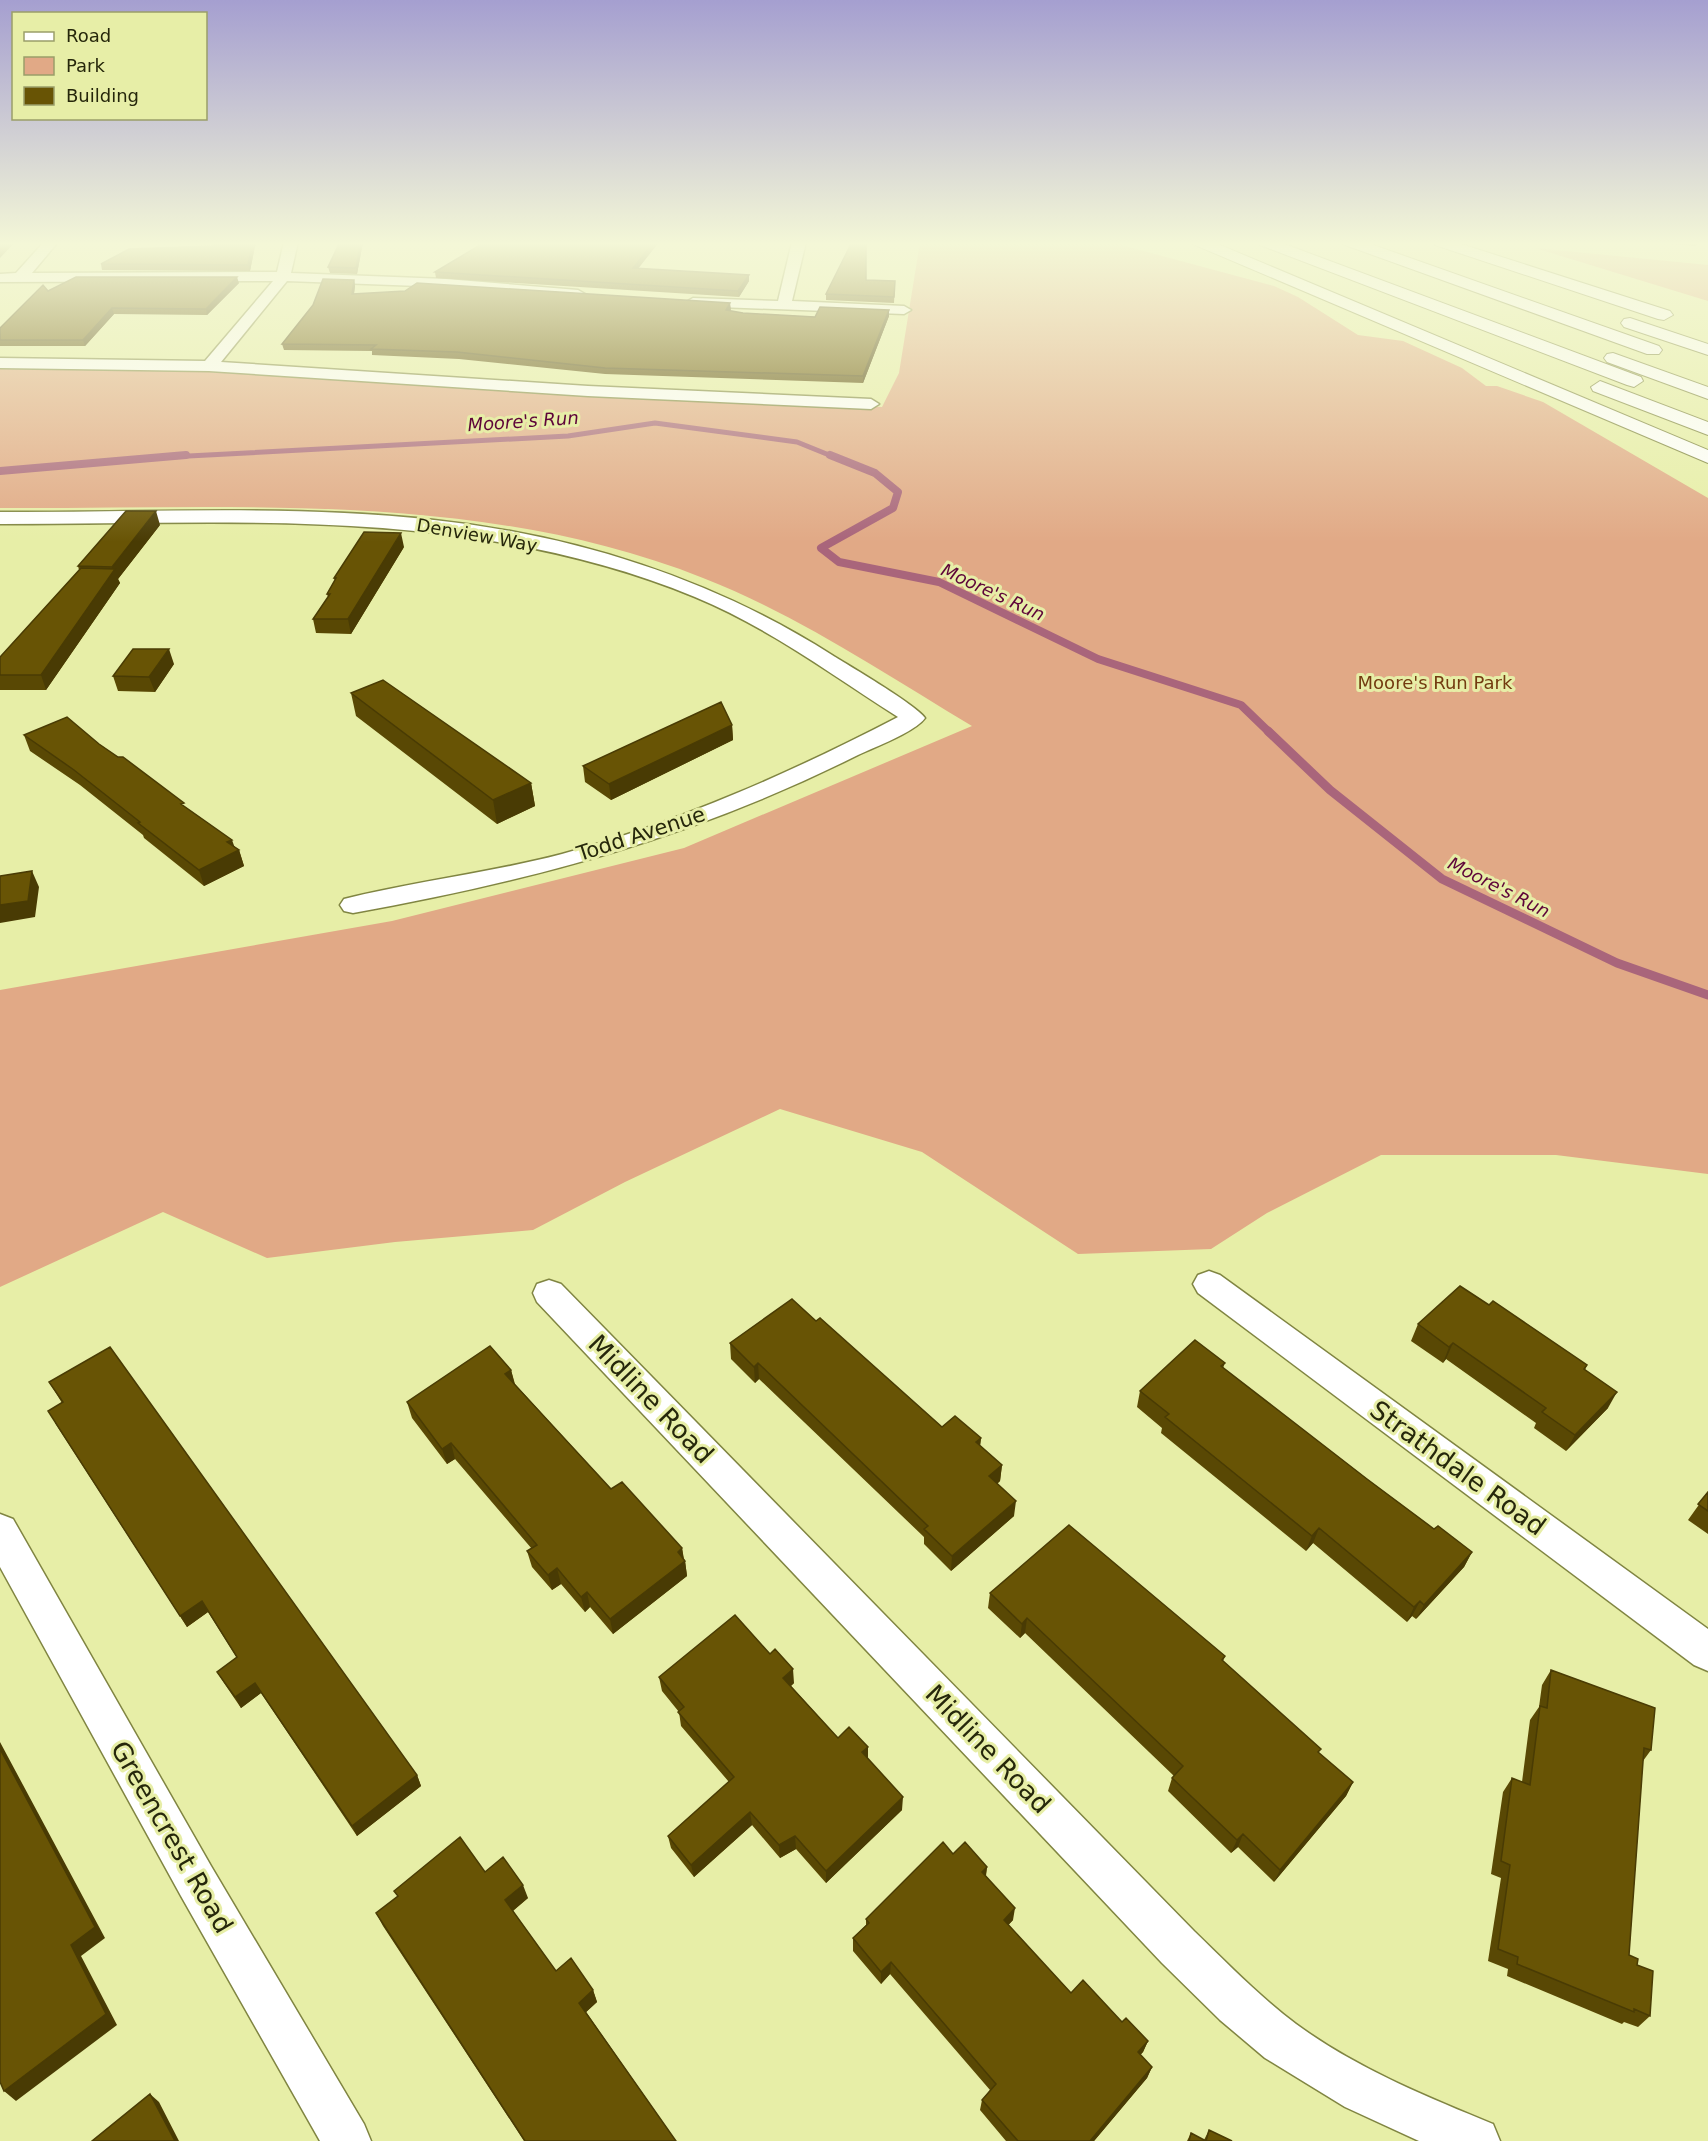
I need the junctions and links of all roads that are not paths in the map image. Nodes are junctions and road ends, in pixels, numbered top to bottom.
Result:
1 (231, 342) edge
2 (1440, 342) edge
3 (1479, 342) edge
4 (1530, 342) edge
5 (1569, 342) edge
6 (1597, 342) edge
7 (1626, 342) edge
8 (1685, 342) edge
9 (1495, 348) dead end
10 (1708, 350) edge
11 (1665, 355) dead end
12 (0, 363) edge
13 (209, 366) junction
14 (1583, 381) dead end
15 (1708, 384) edge
16 (1708, 393) edge
17 (871, 404) dead end
18 (1708, 409) edge
19 (1708, 429) edge
20 (1708, 457) edge
21 (0, 518) edge
22 (914, 718) joint
23 (353, 905) dead end
24 (1209, 1284) dead end
25 (549, 1293) dead end
26 (0, 1531) edge
27 (1708, 1652) edge
28 (347, 2141) edge
29 (1476, 2141) edge

1 - 13 street
2 - 20 highway
3 - 9 highway
4 - 18 highway
5 - 16 highway
6 - 15 highway
7 - 11 highway
8 - 10 highway
12 - 13 street
13 - 17 street
14 - 19 highway
21 - 22 street, Denview Way
22 - 23 street, Todd Avenue
24 - 27 street, Strathdale Road
25 - 29 street, Midline Road
26 - 28 street, Greencrest Road

